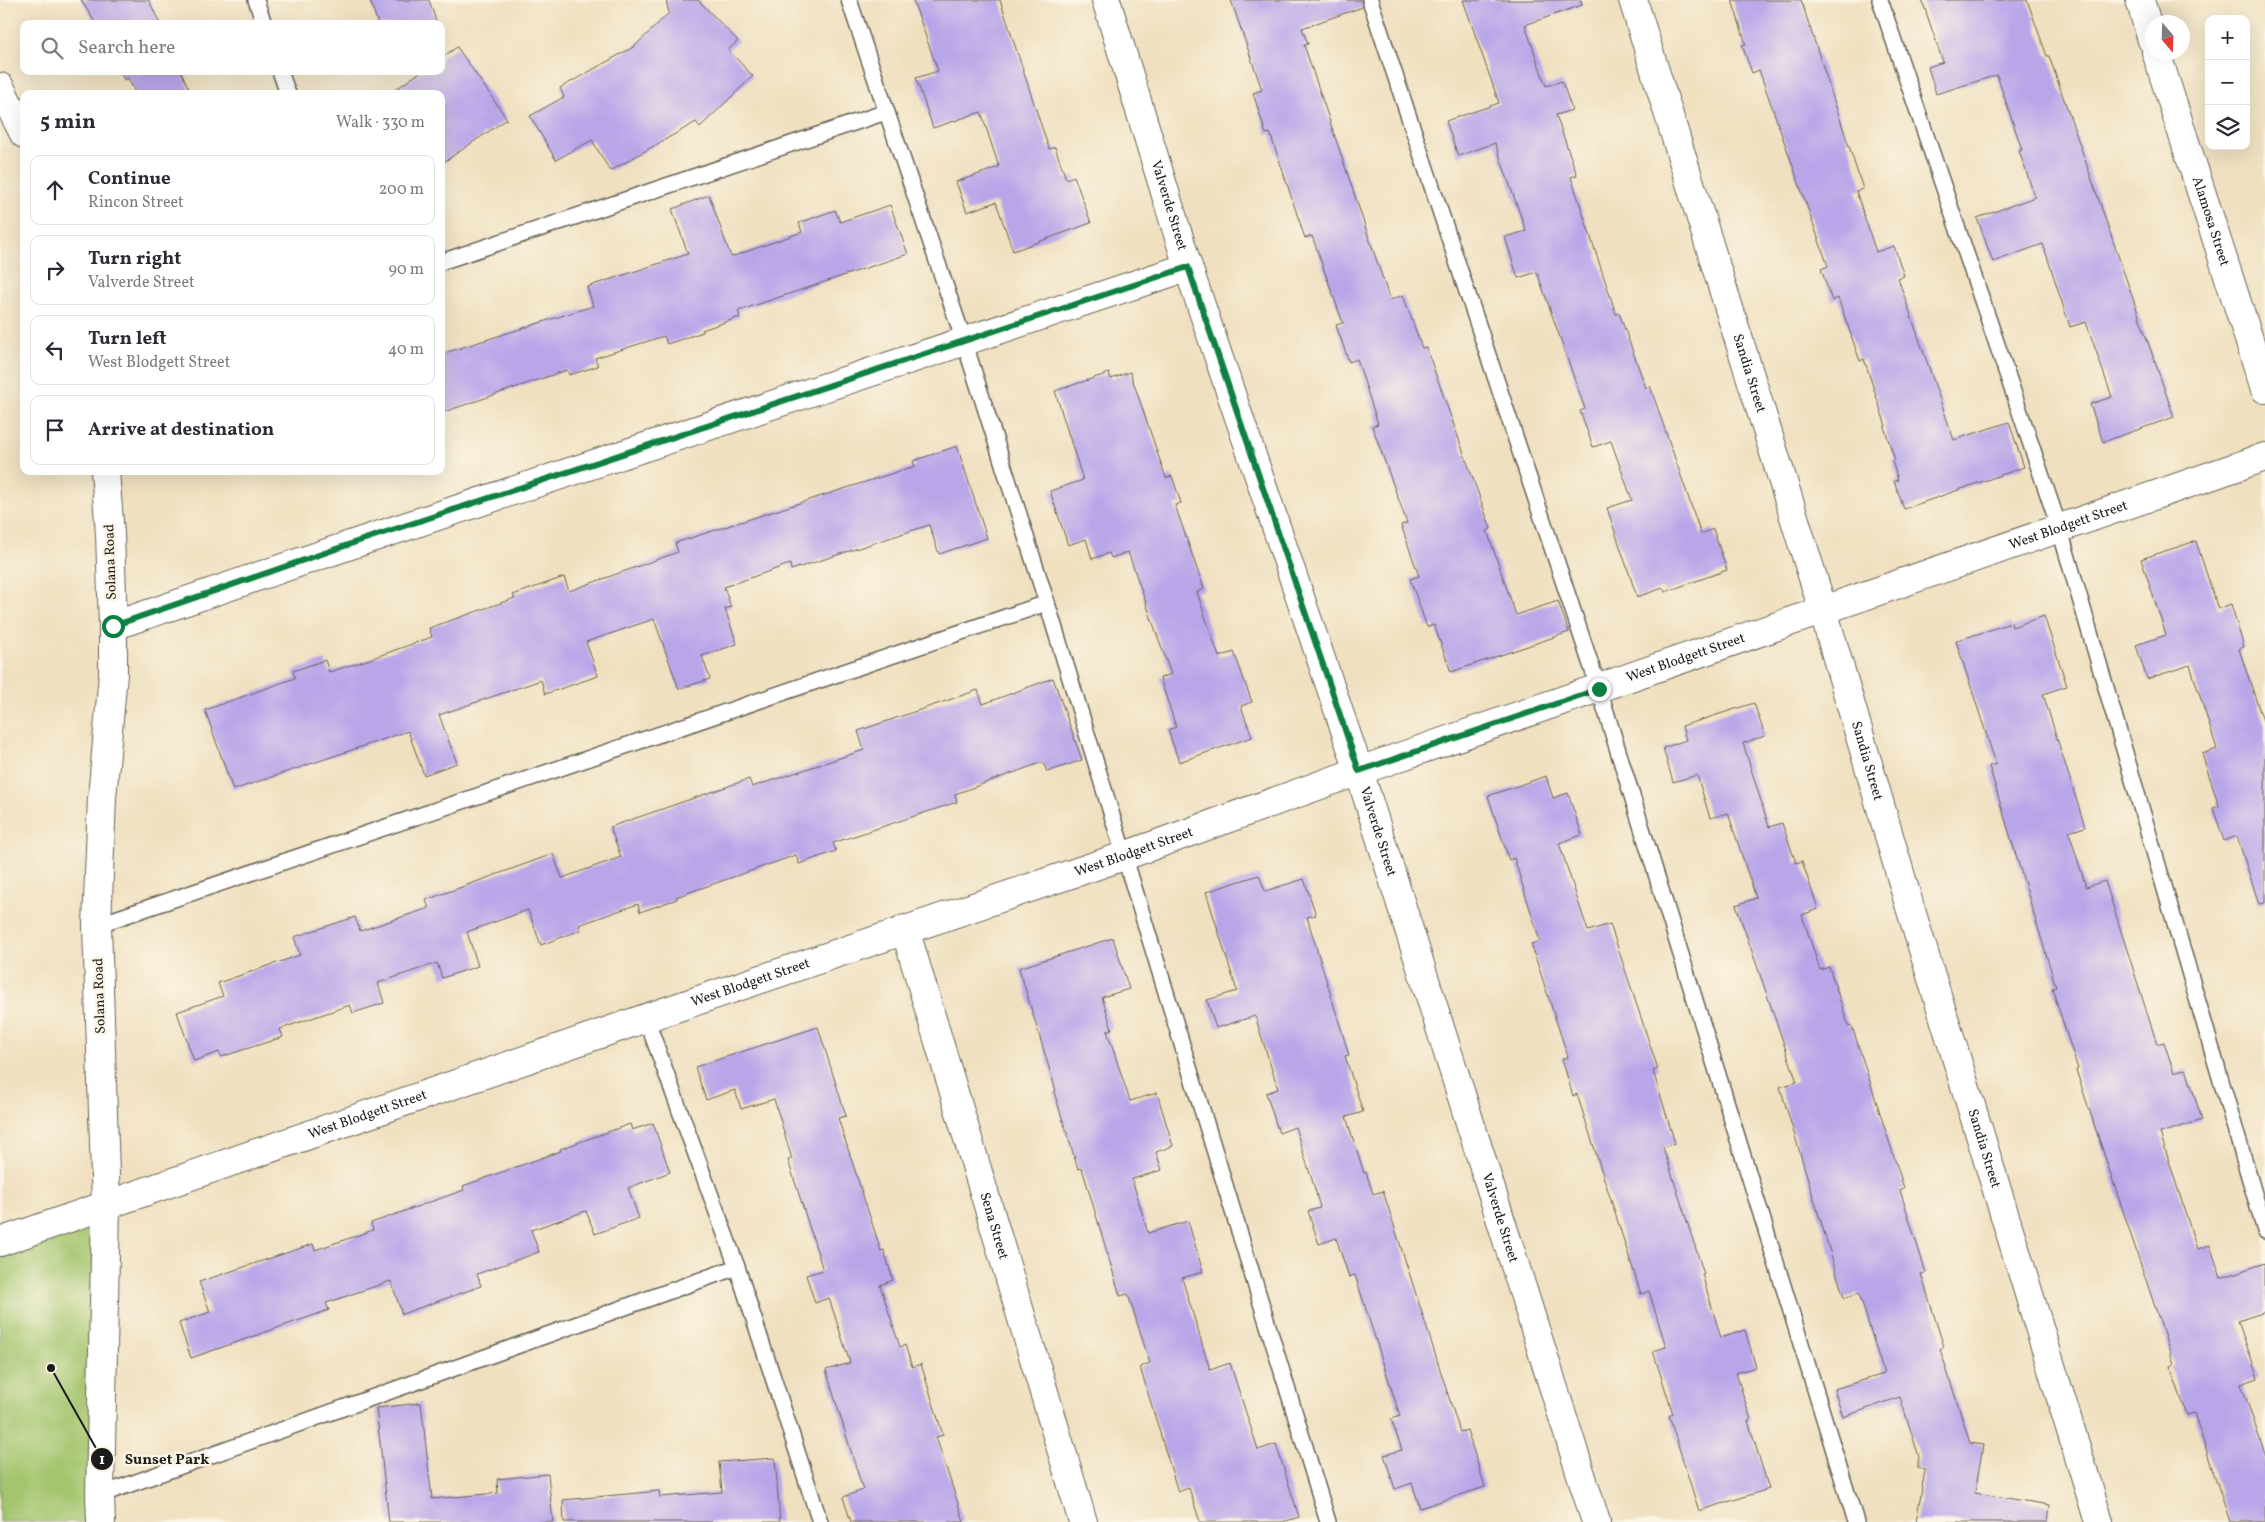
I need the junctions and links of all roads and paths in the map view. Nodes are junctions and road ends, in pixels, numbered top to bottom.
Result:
1 (256, 0) edge
2 (850, 0) edge
3 (1106, 0) edge
4 (1370, 0) edge
5 (1633, 0) edge
6 (1880, 0) edge
7 (2140, 0) edge
8 (2145, 17) edge
9 (263, 20) edge
10 (2159, 60) edge
11 (281, 75) edge
12 (0, 87) edge
13 (287, 90) edge
14 (886, 112) junction
15 (20, 126) edge
16 (445, 261) edge
17 (1188, 267) junction
18 (964, 341) junction
19 (2265, 389) edge
20 (2265, 457) edge
21 (105, 475) edge
22 (2059, 527) junction
23 (1047, 603) junction
24 (1824, 610) junction
25 (113, 626) junction
26 (1599, 689) junction
27 (1359, 771) junction
28 (1124, 856) junction
29 (97, 925) junction
30 (905, 929) junction
31 (646, 1018) junction
32 (106, 1206) junction
33 (2265, 1230) edge
34 (0, 1242) edge
35 (737, 1267) junction
36 (100, 1495) junction
37 (101, 1522) edge
38 (820, 1522) edge
39 (1083, 1522) edge
40 (1328, 1522) edge
41 (1596, 1522) edge
42 (1856, 1522) edge
43 (2099, 1522) edge

1 - 9 lane
2 - 14 lane
3 - 17 street, Valverde Street
4 - 26 lane
5 - 24 street, Sandia Street
6 - 22 lane
7 - 8 street
10 - 19 street, Alamosa Street
11 - 13 lane
12 - 15 street
14 - 16 lane
14 - 18 lane
17 - 18 street
17 - 27 street, Valverde Street
18 - 23 lane
18 - 25 street
20 - 22 street, West Blodgett Street
21 - 25 street, Solana Road
22 - 24 street, West Blodgett Street
22 - 33 lane
23 - 28 lane
23 - 29 lane
24 - 26 street, West Blodgett Street
24 - 43 street, Sandia Street
25 - 29 street, Solana Road
26 - 27 street, West Blodgett Street
26 - 42 lane
27 - 28 street, West Blodgett Street
27 - 41 street, Valverde Street
28 - 30 street, West Blodgett Street
28 - 40 lane
29 - 32 street, Solana Road
30 - 31 street, West Blodgett Street
30 - 39 street, Sena Street
31 - 32 street, West Blodgett Street
31 - 35 lane
32 - 34 street, West Blodgett Street
32 - 36 street, Solana Road
35 - 36 lane
35 - 38 lane
36 - 37 street, Solana Road

